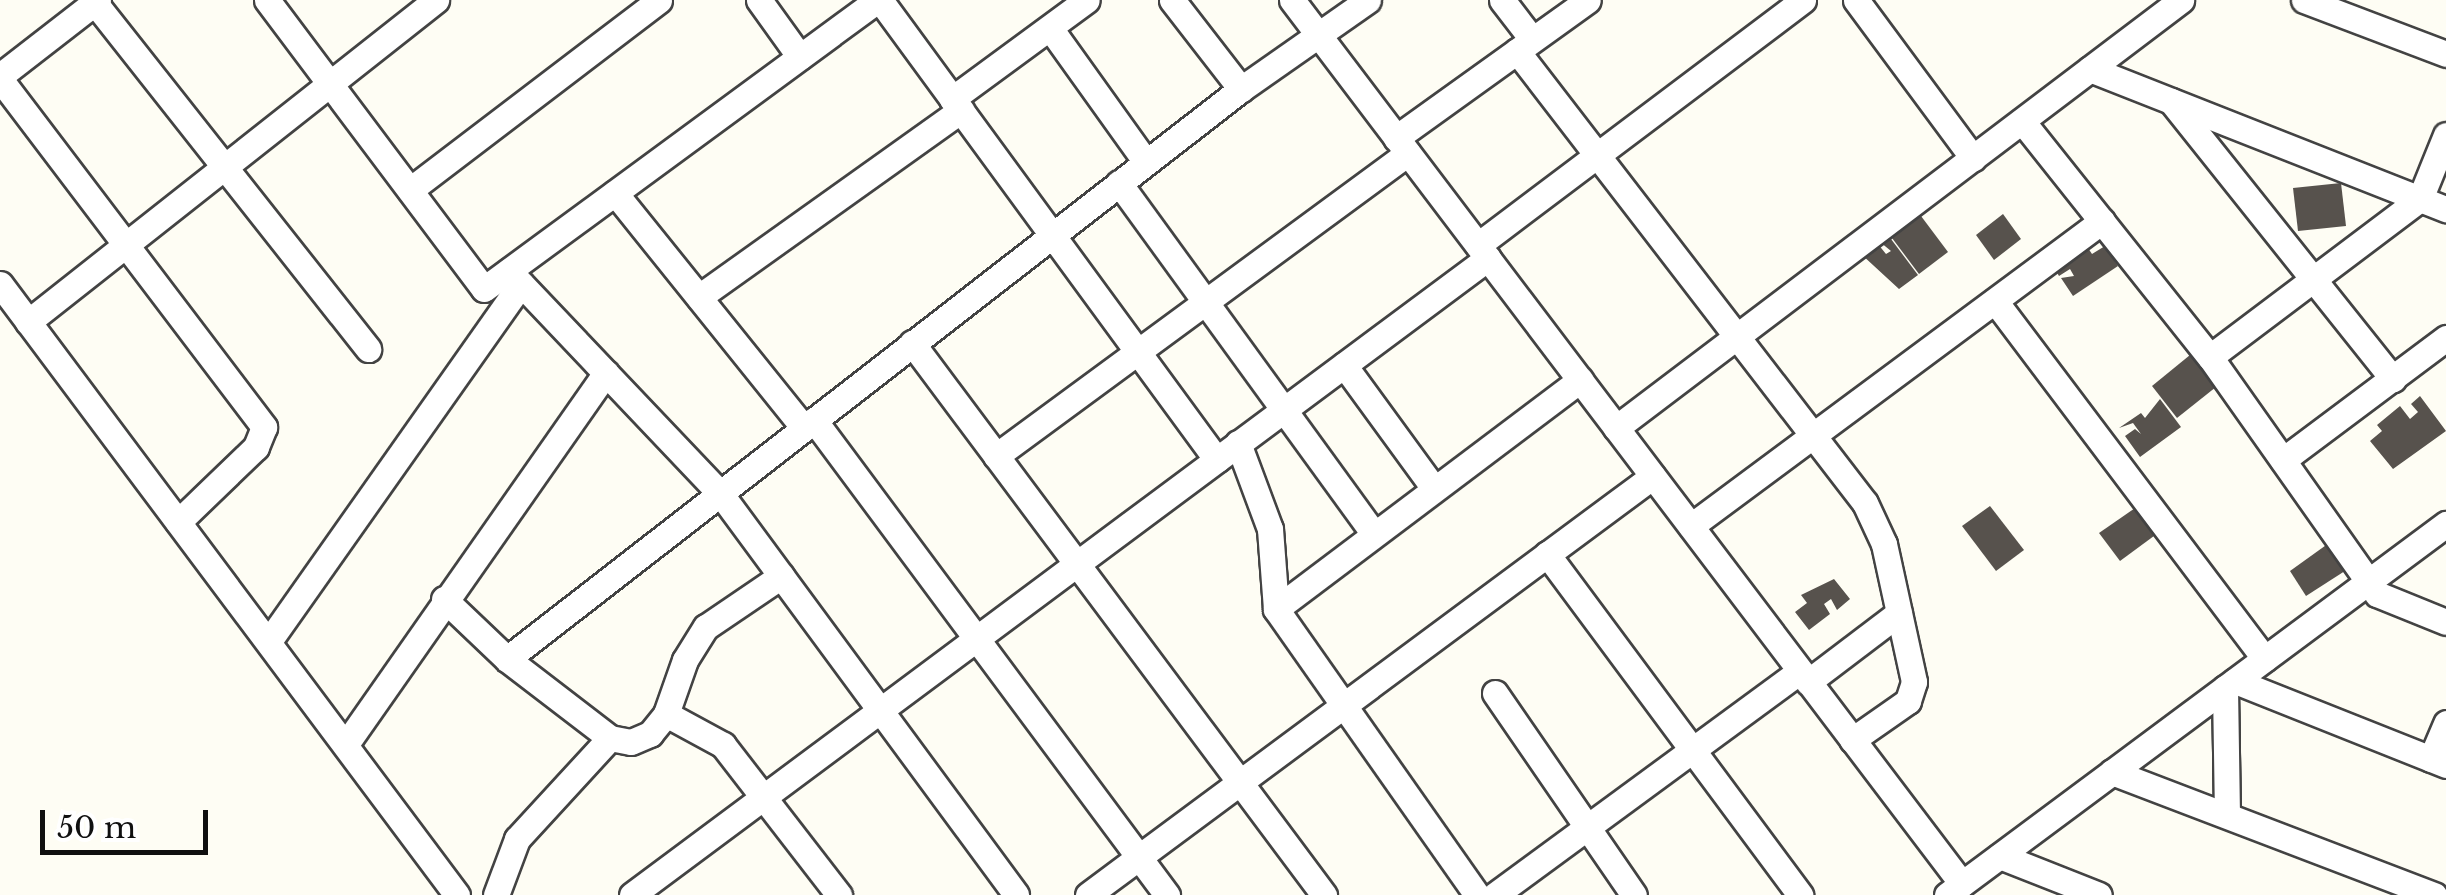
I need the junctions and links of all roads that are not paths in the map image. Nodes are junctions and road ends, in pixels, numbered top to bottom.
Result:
1 (266, 0) edge
2 (659, 0) edge
3 (759, 0) edge
4 (878, 0) edge
5 (1088, 0) edge
6 (1172, 0) edge
7 (1292, 0) edge
8 (1368, 0) edge
9 (1502, 0) edge
10 (1588, 0) edge
11 (1802, 0) edge
12 (1856, 0) edge
13 (2181, 0) edge
14 (2304, 0) edge
15 (97, 2) edge
16 (430, 2) edge
17 (1050, 28) junction
18 (1319, 36) junction
19 (1525, 45) junction
20 (2446, 54) edge
21 (800, 57) junction
22 (2090, 69) junction
23 (0, 78) edge
24 (330, 84) junction
25 (1241, 88) junction
26 (2171, 102) junction
27 (956, 105) junction
28 (2022, 121) junction
29 (2446, 135) edge
30 (1402, 145) junction
31 (1597, 155) junction
32 (1973, 158) junction
33 (1146, 162) junction
34 (222, 169) junction
35 (1118, 183) junction
36 (410, 190) junction
37 (615, 192) junction
38 (2420, 198) junction
39 (2446, 209) edge
40 (2102, 222) junction
41 (1052, 235) junction
42 (126, 245) junction
43 (1483, 252) junction
44 (515, 278) junction
45 (2314, 280) junction
46 (0, 284) edge
47 (700, 298) junction
48 (1995, 301) junction
49 (1205, 302) junction
50 (28, 322) junction
51 (1737, 337) junction
52 (2446, 338) edge
53 (912, 343) junction
54 (368, 348) dead end
55 (1138, 352) junction
56 (2210, 358) junction
57 (1344, 365) junction
58 (606, 373) junction
59 (2393, 378) junction
60 (1580, 380) junction
61 (1284, 410) junction
62 (809, 424) junction
63 (1616, 428) junction
64 (1813, 436) junction
65 (1238, 443) junction
66 (996, 456) junction
67 (1216, 460) junction
68 (2283, 460) junction
69 (1653, 476) junction
70 (1433, 487) junction
71 (720, 493) junction
72 (178, 522) junction
73 (2446, 524) edge
74 (1690, 526) junction
75 (1373, 532) junction
76 (1548, 554) junction
77 (1077, 564) junction
78 (780, 576) junction
79 (2368, 582) junction
80 (444, 598) junction
81 (1276, 609) junction
82 (1899, 612) junction
83 (2446, 622) edge
84 (976, 638) junction
85 (269, 642) junction
86 (507, 658) junction
87 (2265, 658) junction
88 (1804, 676) junction
89 (2230, 684) junction
90 (1495, 692) dead end
91 (1342, 706) junction
92 (880, 710) junction
93 (666, 714) junction
94 (2446, 724) edge
95 (610, 738) junction
96 (1852, 740) junction
97 (346, 744) junction
98 (1692, 750) junction
99 (2439, 762) edge
100 (2112, 772) junction
101 (1240, 782) junction
102 (761, 799) junction
103 (2227, 814) junction
104 (1586, 828) junction
105 (2000, 856) junction
106 (1139, 857) junction
107 (1954, 890) edge
108 (457, 895) edge
109 (496, 895) edge
110 (632, 895) edge
111 (839, 895) edge
112 (1016, 895) edge
113 (1088, 895) edge
114 (1168, 895) edge
115 (1324, 895) edge
116 (1477, 895) edge
117 (1495, 895) edge
118 (1634, 895) edge
119 (1800, 895) edge
120 (2098, 895) edge
121 (2434, 895) edge

1 - 24 street
2 - 36 street
3 - 21 street
4 - 21 street
4 - 27 street
5 - 17 street
6 - 25 street
7 - 18 street
8 - 18 street
9 - 19 street
10 - 19 street
11 - 31 street
12 - 32 street
13 - 22 street
14 - 20 street
15 - 23 street
15 - 34 street
16 - 24 street
17 - 27 street
17 - 33 street
18 - 25 street
18 - 30 street
19 - 30 street
19 - 31 street
21 - 37 street
22 - 26 street
22 - 28 street
23 - 42 street
24 - 34 street
24 - 36 street
25 - 33 street
26 - 38 street
26 - 45 street
27 - 41 street
27 - 47 street
28 - 32 street
28 - 40 street
29 - 38 street
30 - 43 street
30 - 49 street
31 - 43 street
31 - 51 street
32 - 51 street
33 - 35 street
34 - 42 street
34 - 54 street
35 - 41 street
35 - 49 street
36 - 44 street
37 - 44 street
37 - 47 street
38 - 39 street
38 - 45 street
40 - 48 street
40 - 56 street
41 - 53 street
41 - 55 street
42 - 50 street
42 - 72 street
43 - 57 street
43 - 60 street
44 - 58 street
44 - 85 street
45 - 56 street
45 - 59 street
46 - 50 street
47 - 62 street
48 - 64 street
48 - 87 street
49 - 55 street
49 - 61 street
50 - 72 street
51 - 63 street
51 - 64 street
52 - 59 street
53 - 62 street
53 - 66 street
55 - 66 street
55 - 67 street
56 - 68 street
57 - 61 street
57 - 70 street
58 - 71 street
58 - 80 street
59 - 68 street
60 - 63 street
60 - 70 street
61 - 65 street
61 - 75 street
62 - 71 street
62 - 84 street
63 - 69 street
64 - 74 street
64 - 82 street
65 - 67 street
65 - 81 street
66 - 77 street
67 - 77 street
68 - 79 street
69 - 74 street
69 - 76 street
70 - 75 street
71 - 78 street
71 - 86 street
72 - 85 street
73 - 79 street
74 - 88 street
75 - 81 street
76 - 91 street
76 - 98 street
77 - 84 street
77 - 101 street
78 - 92 street
78 - 93 street
79 - 83 street
79 - 87 street
80 - 86 street
80 - 97 street
81 - 91 street
82 - 88 street
82 - 96 street
84 - 92 street
84 - 106 street
85 - 97 street
86 - 95 street
87 - 89 street
88 - 96 street
88 - 98 street
89 - 99 street
89 - 100 street
89 - 103 street
90 - 104 street
91 - 101 street
91 - 116 street
92 - 102 street
92 - 112 street
93 - 95 street
93 - 102 street
94 - 99 street
95 - 109 street
96 - 107 street
97 - 108 street
98 - 104 street
98 - 119 street
100 - 103 street
100 - 105 street
101 - 106 street
101 - 115 street
102 - 110 street
102 - 111 street
103 - 121 street
104 - 117 street
104 - 118 street
105 - 107 street
105 - 120 street
106 - 113 street
106 - 114 street

